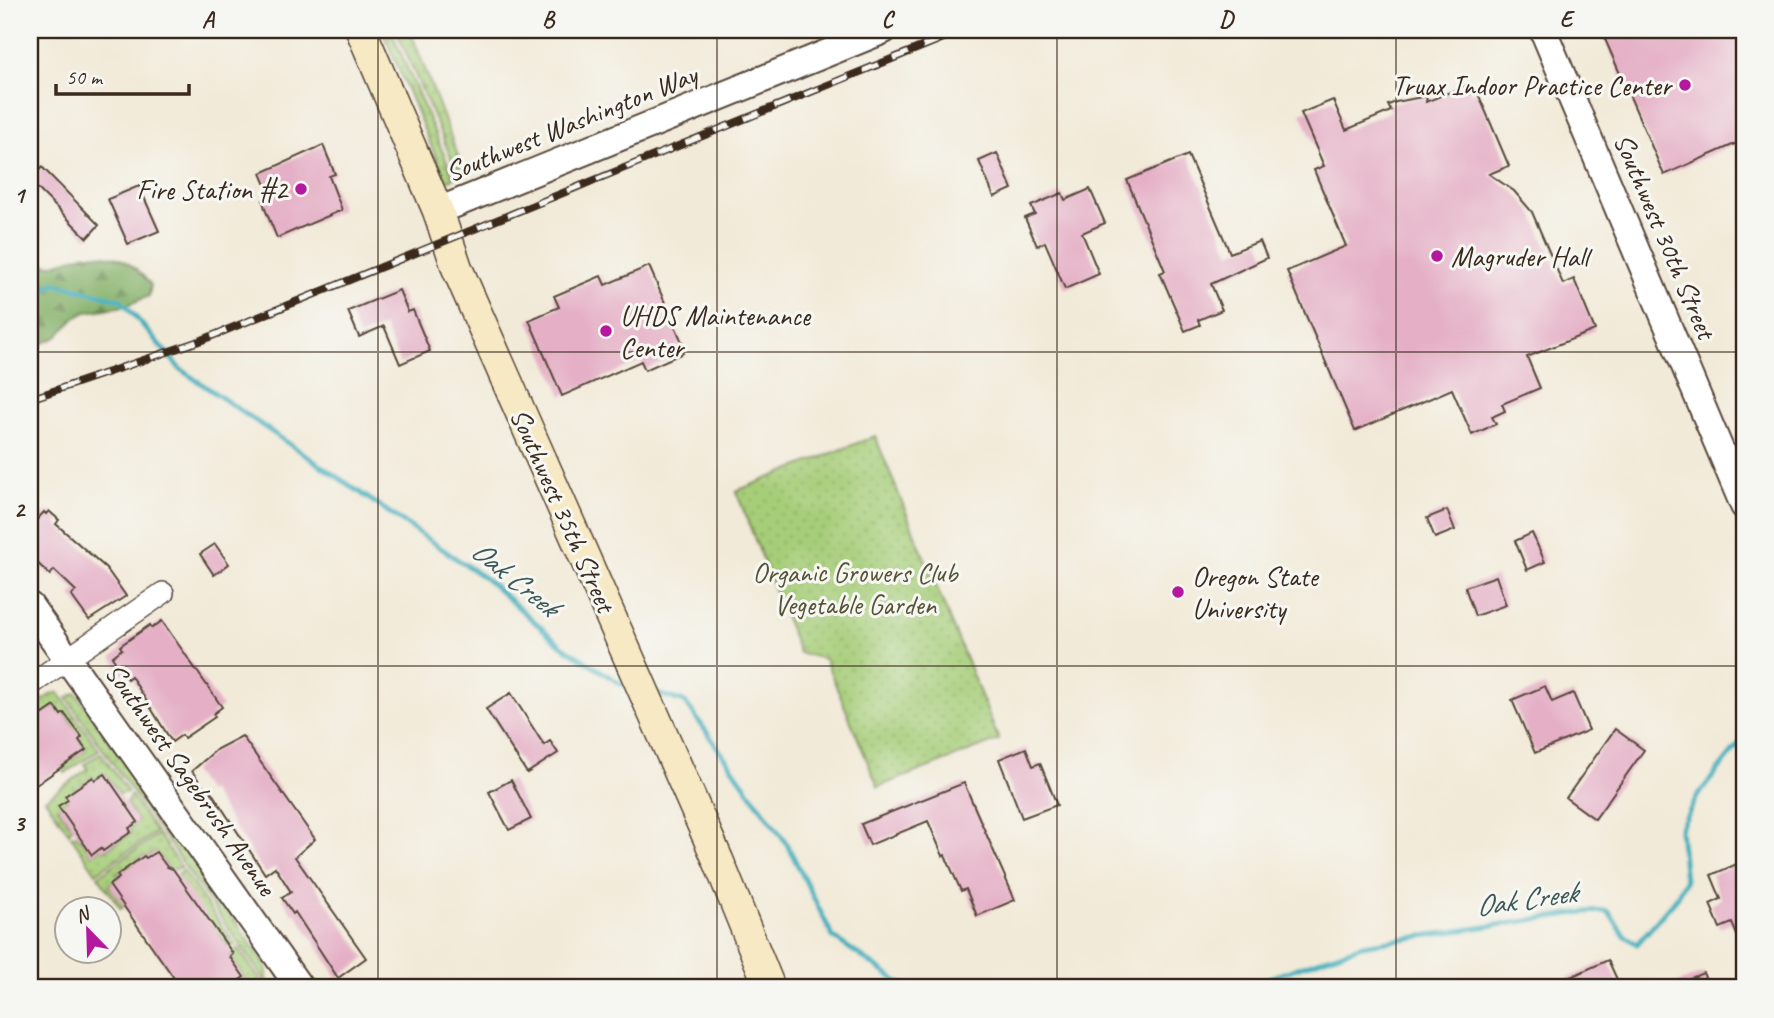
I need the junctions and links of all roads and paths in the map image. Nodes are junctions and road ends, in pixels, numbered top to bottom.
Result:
1 (361, 30) edge
2 (884, 30) edge
3 (1543, 30) edge
4 (438, 211) junction
5 (1744, 506) edge
6 (163, 593) dead end
7 (30, 606) edge
8 (68, 658) junction
9 (30, 685) edge
10 (299, 988) edge
11 (770, 988) edge

1 - 4 main road, Southwest 35th Street
2 - 4 street, Southwest Washington Way
3 - 5 street, Southwest 30th Street
4 - 11 main road, Southwest 35th Street
6 - 8 street
7 - 8 street, Southwest Sagebrush Avenue
8 - 9 street
8 - 10 street, Southwest Sagebrush Avenue

